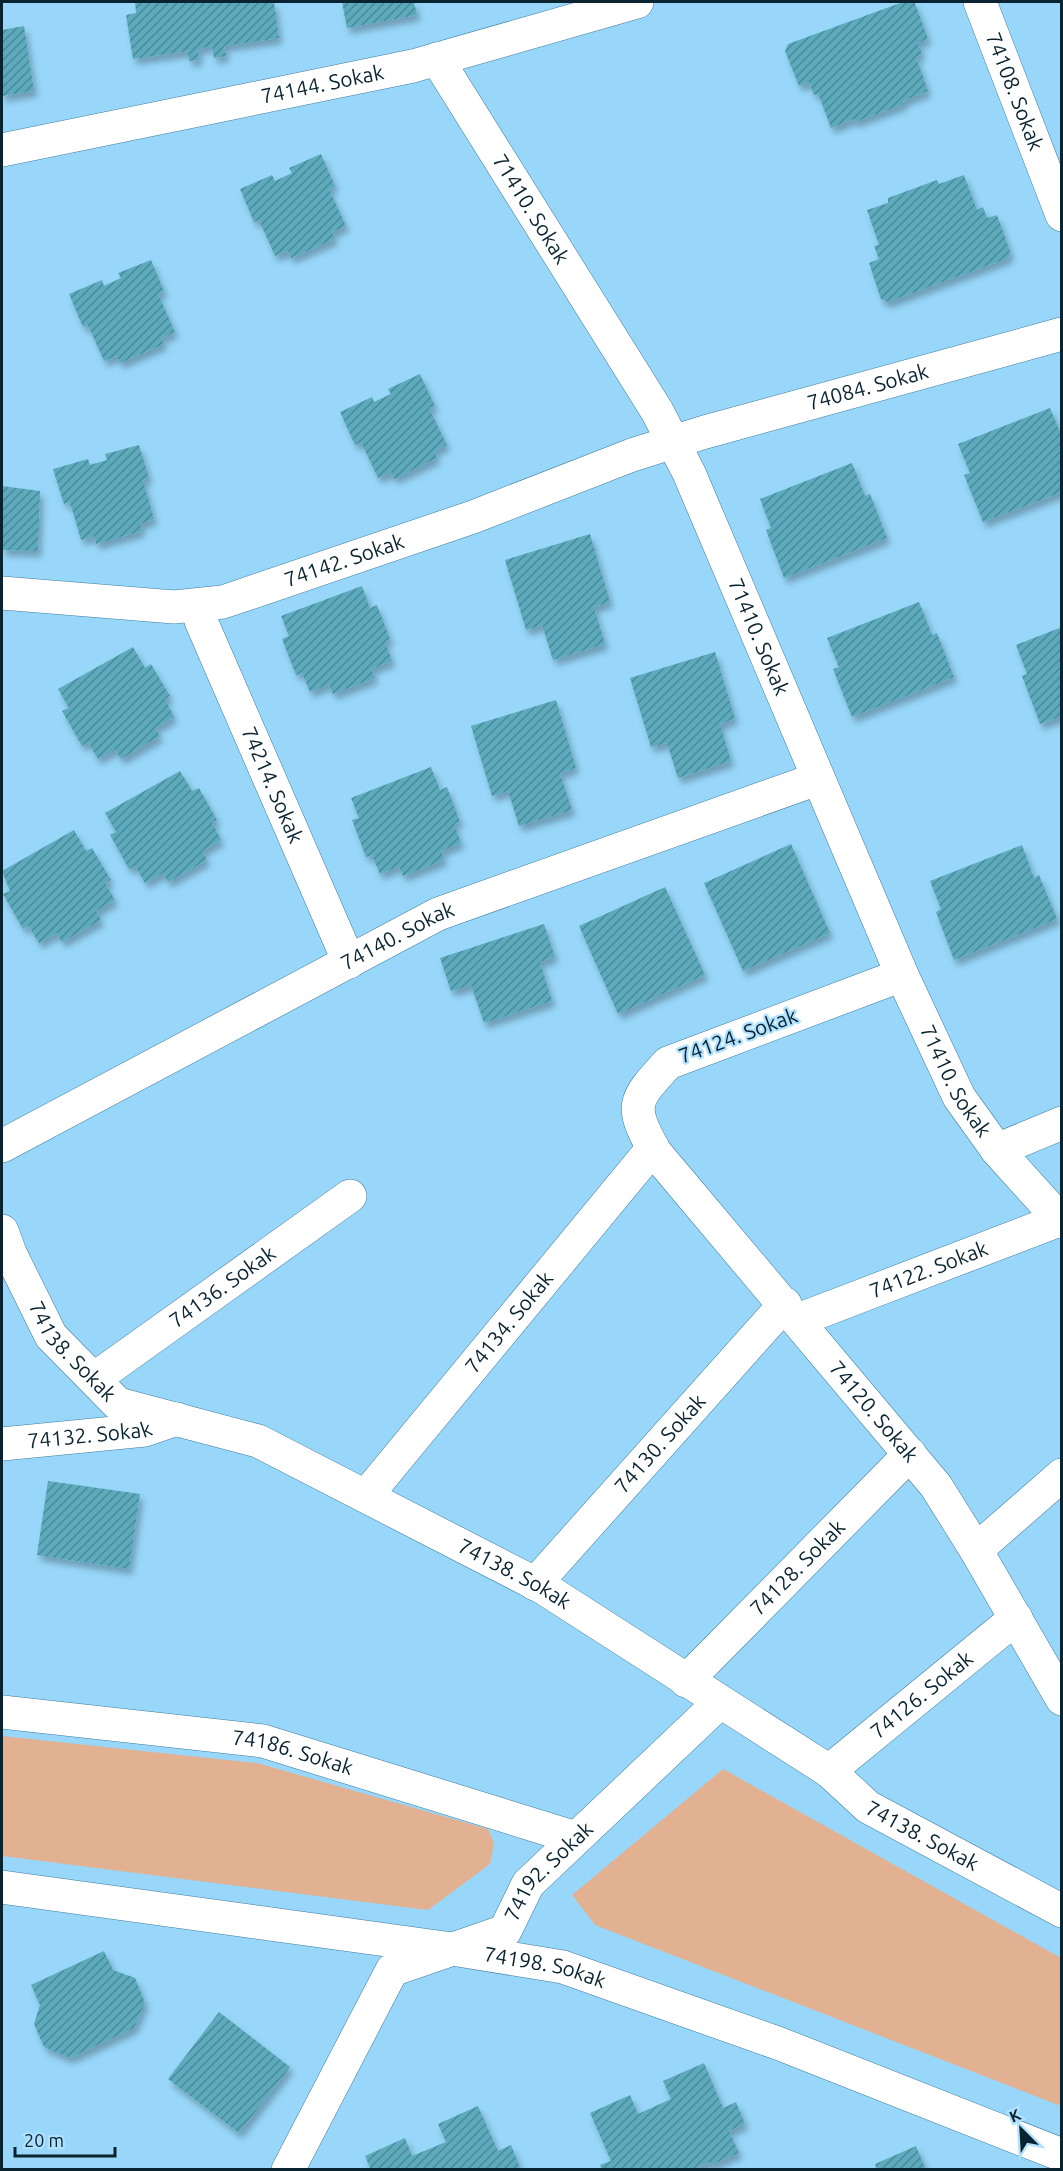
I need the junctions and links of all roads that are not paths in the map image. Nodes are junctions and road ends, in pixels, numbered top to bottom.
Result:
1 (637, 2) edge
2 (980, 2) edge
3 (437, 59) junction
4 (2, 150) edge
5 (1062, 215) edge
6 (1062, 334) edge
7 (673, 442) junction
8 (2, 593) edge
9 (199, 606) junction
10 (817, 779) junction
11 (349, 962) junction
12 (902, 975) junction
13 (1062, 1123) edge
14 (2, 1146) edge
15 (653, 1148) junction
16 (998, 1150) junction
17 (350, 1196) dead end
18 (1060, 1221) edge
19 (2, 1231) edge
20 (792, 1312) junction
21 (94, 1379) junction
22 (177, 1419) junction
23 (2, 1444) edge
24 (910, 1454) junction
25 (1062, 1475) edge
26 (366, 1496) junction
27 (976, 1550) junction
28 (535, 1584) junction
29 (1016, 1618) junction
30 (686, 1681) junction
31 (1062, 1699) edge
32 (719, 1703) junction
33 (2, 1712) edge
34 (829, 1771) junction
35 (576, 1838) junction
36 (2, 1887) edge
37 (1062, 1911) edge
38 (452, 1949) junction
39 (1062, 2155) edge
40 (288, 2169) edge

1 - 3 street, 74144. Sokak
2 - 5 street, 74108. Sokak
3 - 4 street, 74144. Sokak
3 - 7 street, 71410. Sokak
6 - 7 street, 74084. Sokak
7 - 9 street, 74142. Sokak
7 - 10 street, 71410. Sokak
8 - 9 street, 74142. Sokak
9 - 11 street, 74214. Sokak
10 - 11 street, 74140. Sokak
10 - 12 street, 71410. Sokak
11 - 14 street, 74140. Sokak
12 - 15 street, 74124. Sokak
12 - 16 street, 71410. Sokak
13 - 16 street
15 - 20 street, 74120. Sokak
15 - 26 street, 74134. Sokak
16 - 18 street, 71410. Sokak
17 - 21 street, 74136. Sokak
18 - 20 street, 74122. Sokak
19 - 21 street, 74138. Sokak
20 - 24 street, 74120. Sokak
20 - 28 street, 74130. Sokak
21 - 22 street, 74138. Sokak
22 - 23 street, 74132. Sokak
22 - 26 street, 74138. Sokak
24 - 27 street, 74120. Sokak
24 - 30 street, 74128. Sokak
25 - 27 street
26 - 28 street, 74138. Sokak
27 - 29 street, 74120. Sokak
28 - 30 street, 74138. Sokak
29 - 31 street, 74120. Sokak
29 - 34 street, 74126. Sokak
30 - 32 street, 74138. Sokak
32 - 34 street, 74138. Sokak
32 - 35 street, 74192. Sokak
33 - 35 street, 74186. Sokak
34 - 37 street, 74138. Sokak
35 - 38 street, 74192. Sokak
36 - 38 street, 74198. Sokak
38 - 39 street, 74198. Sokak
38 - 40 street, 74192. Sokak

